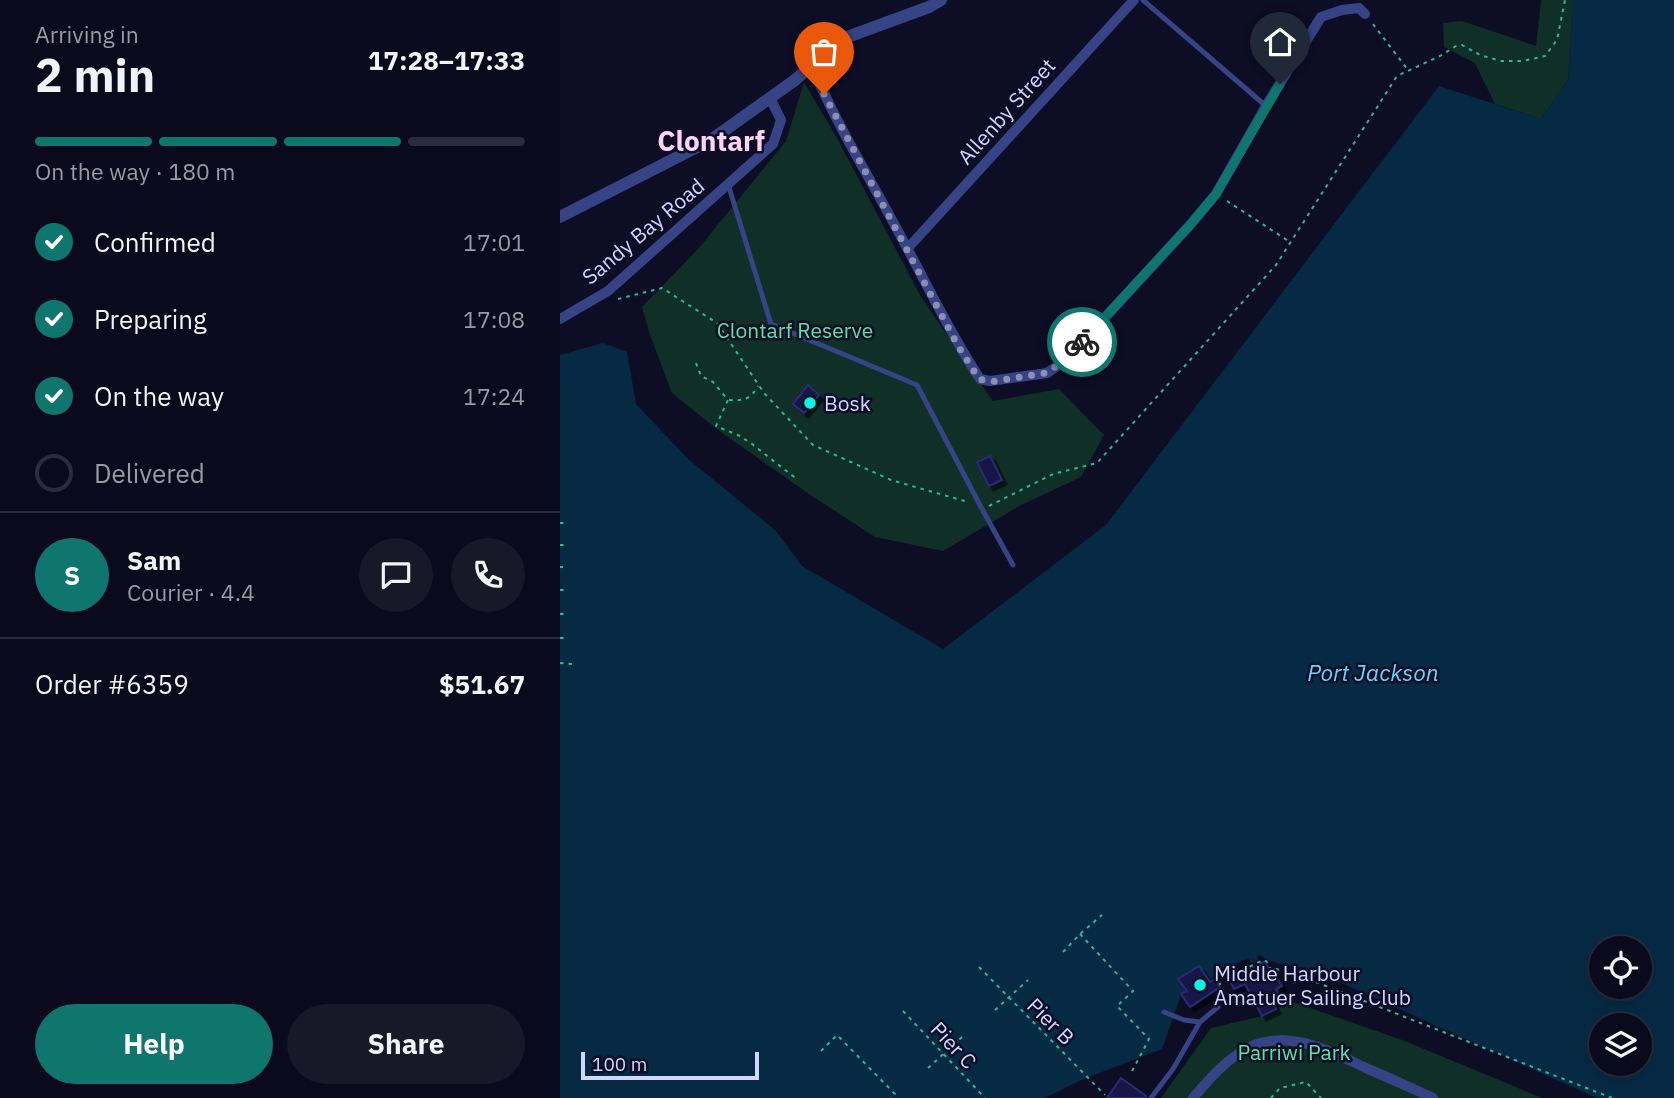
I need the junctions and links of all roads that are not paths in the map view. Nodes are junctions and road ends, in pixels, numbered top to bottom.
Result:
1 (941, 0) edge
2 (1134, 0) edge
3 (1143, 0) edge
4 (1365, 14) road end
5 (813, 66) junction
6 (770, 99) junction
7 (1266, 106) junction
8 (728, 184) junction
9 (560, 218) edge
10 (908, 248) junction
11 (560, 318) edge
12 (1013, 565) dead end
13 (1218, 1007) road end
14 (1164, 1012) dead end
15 (1200, 1022) junction
16 (1151, 1098) edge
17 (1193, 1098) edge
18 (1433, 1098) edge

1 - 5 street
2 - 10 street, Allenby Street
3 - 7 lane
4 - 7 street
5 - 6 street
5 - 10 street
6 - 8 street, Sandy Bay Road
6 - 9 street
7 - 10 street
8 - 11 street, Sandy Bay Road
8 - 12 lane
13 - 15 lane
14 - 15 lane
15 - 16 lane
17 - 18 street

